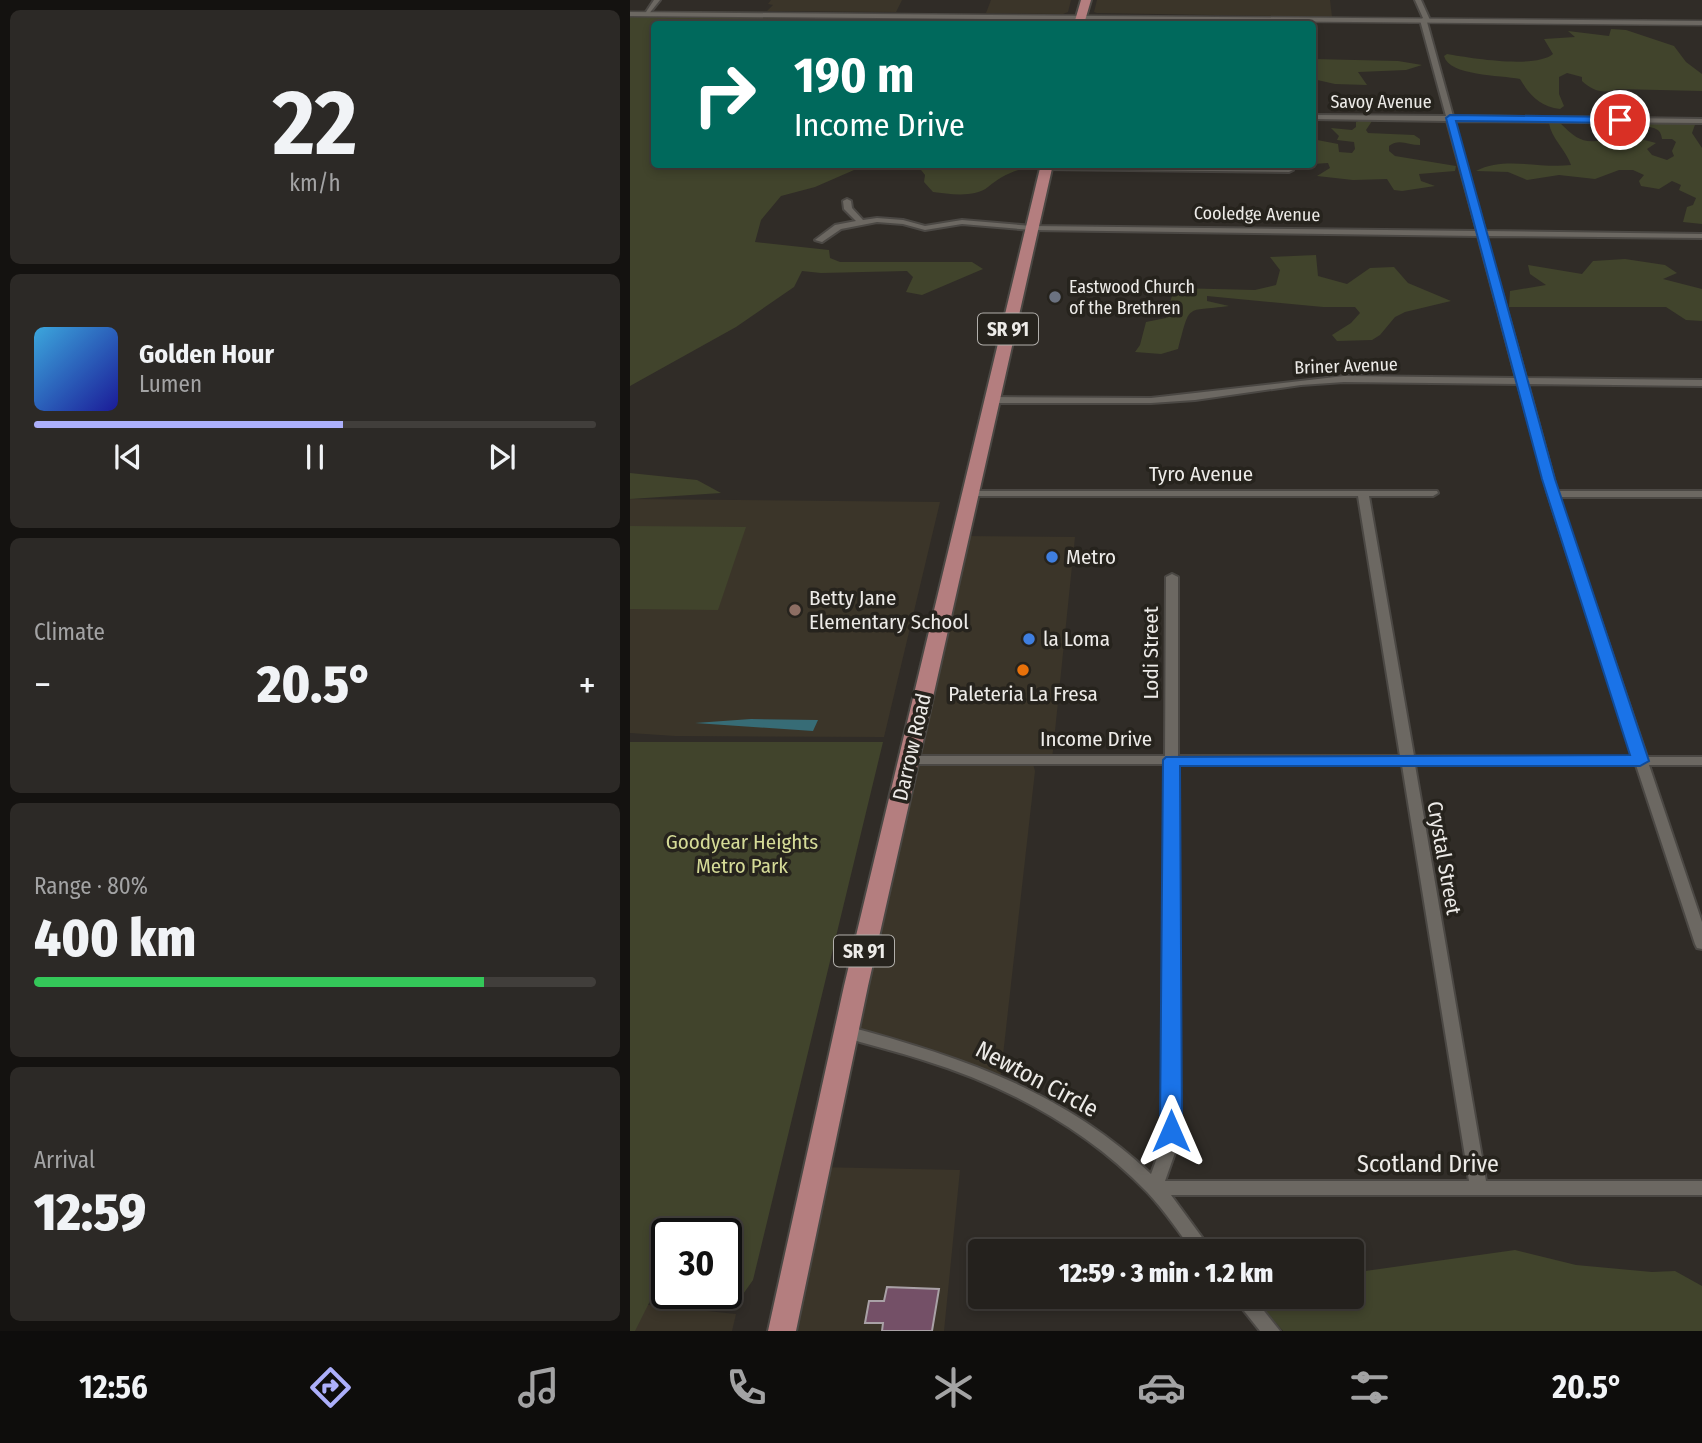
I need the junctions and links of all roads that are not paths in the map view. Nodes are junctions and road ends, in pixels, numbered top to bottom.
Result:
1 (657, 0) edge
2 (1086, 0) edge
3 (1418, 2) edge
4 (630, 14) edge
5 (646, 14) junction
6 (1423, 20) junction
7 (1080, 21) edge
8 (1702, 23) edge
9 (1316, 117) edge
10 (1450, 118) junction
11 (1702, 121) edge
12 (1046, 168) edge
13 (1168, 168) edge
14 (1289, 170) dead end
15 (847, 201) dead end
16 (860, 221) junction
17 (1032, 228) junction
18 (1482, 232) junction
19 (1702, 236) edge
20 (819, 240) dead end
21 (1522, 381) junction
22 (1702, 383) edge
23 (992, 400) junction
24 (969, 493) junction
25 (1363, 493) junction
26 (1433, 493) dead end
27 (1553, 494) junction
28 (1702, 494) edge
29 (1172, 577) dead end
30 (910, 760) junction
31 (1172, 760) junction
32 (1406, 761) junction
33 (1640, 761) junction
34 (1702, 761) edge
35 (1702, 944) edge
36 (846, 1032) junction
37 (1154, 1188) junction
38 (1479, 1188) junction
39 (1702, 1188) edge
40 (1194, 1239) edge
41 (1252, 1309) edge
42 (782, 1331) edge
43 (1271, 1331) edge

1 - 5 street
2 - 7 main road
3 - 6 street
4 - 5 street
5 - 7 street
6 - 7 street
6 - 8 street
6 - 10 street
9 - 10 street, Savoy Avenue
10 - 11 street, Savoy Avenue
10 - 18 street
12 - 17 main road, Darrow Road / SR 91
13 - 14 street
15 - 16 street
16 - 17 street, Cooledge Avenue
16 - 20 street, Cooledge Avenue
17 - 18 street, Cooledge Avenue
17 - 23 main road, Darrow Road / SR 91
18 - 19 street, Cooledge Avenue
18 - 21 street
21 - 22 street, Briner Avenue
21 - 23 street, Briner Avenue
21 - 27 street
23 - 24 main road, Darrow Road / SR 91
24 - 25 street, Tyro Avenue
24 - 30 main road, Darrow Road / SR 91
25 - 26 street, Tyro Avenue
25 - 32 street, Crystal Street
27 - 28 street
27 - 33 street
29 - 31 street, Lodi Street
30 - 31 street, Income Drive
30 - 36 main road, Darrow Road / SR 91
31 - 32 street, Income Drive
31 - 37 street, Lodi Street
32 - 33 street, Income Drive
32 - 38 street, Crystal Street
33 - 34 street, Income Drive
33 - 35 street
36 - 37 street, Newton Circle
36 - 42 main road, Darrow Road / SR 91
37 - 38 street, Scotland Drive
37 - 40 street, Newton Circle
38 - 39 street, Scotland Drive
41 - 43 street

